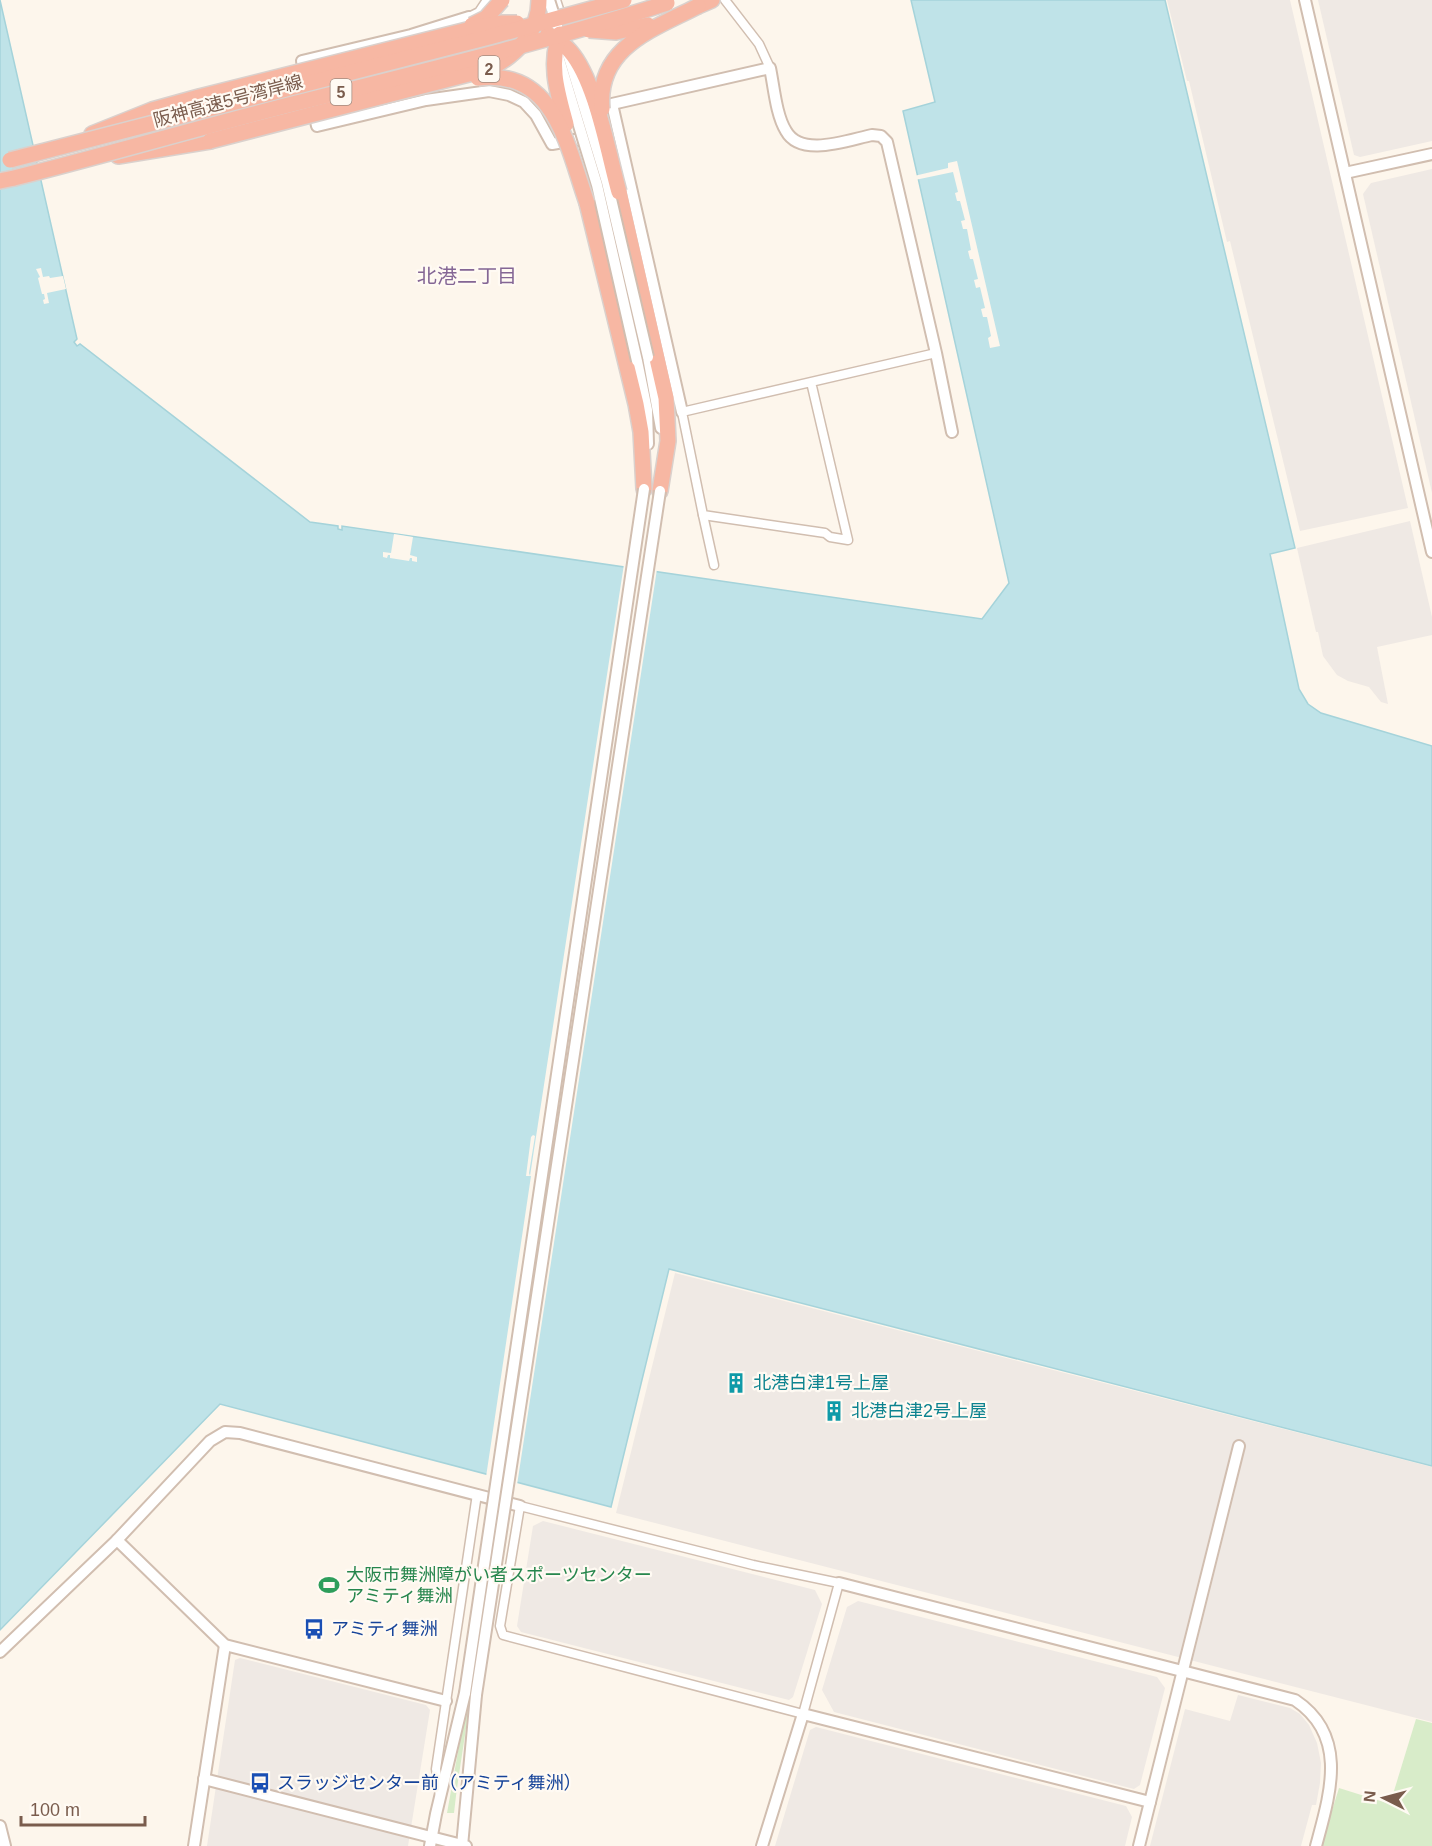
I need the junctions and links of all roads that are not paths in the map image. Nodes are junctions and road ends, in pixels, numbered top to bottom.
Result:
1 (487, 0) edge
2 (493, 0) edge
3 (502, 0) edge
4 (540, 0) edge
5 (549, 0) edge
6 (556, 0) edge
7 (590, 0) edge
8 (624, 0) edge
9 (673, 0) edge
10 (725, 0) edge
11 (1305, 0) edge
12 (705, 3) edge
13 (468, 17) junction
14 (516, 26) junction
15 (411, 34) junction
16 (556, 39) junction
17 (427, 40) junction
18 (770, 68) junction
19 (580, 74) junction
20 (401, 93) junction
21 (426, 100) junction
22 (612, 104) junction
23 (619, 131) junction
24 (64, 145) junction
25 (1432, 154) edge
26 (0, 162) edge
27 (69, 164) junction
28 (1346, 173) junction
29 (0, 182) edge
30 (619, 192) junction
31 (587, 203) junction
32 (936, 353) junction
33 (811, 382) junction
34 (682, 412) junction
35 (952, 432) dead end
36 (652, 490) junction
37 (703, 515) junction
38 (1432, 552) edge
39 (714, 565) dead end
40 (1239, 1446) dead end
41 (477, 1494) junction
42 (520, 1506) junction
43 (117, 1540) junction
44 (839, 1583) junction
45 (225, 1645) junction
46 (0, 1652) edge
47 (1183, 1671) junction
48 (470, 1694) junction
49 (446, 1701) junction
50 (803, 1714) junction
51 (204, 1779) junction
52 (440, 1796) junction
53 (1150, 1802) junction
54 (0, 1826) edge
55 (433, 1843) edge
56 (5, 1846) edge
57 (194, 1846) edge
58 (463, 1846) edge
59 (762, 1846) edge
60 (1139, 1846) edge
61 (1316, 1846) edge

1 - 13 street
2 - 14 street
3 - 17 highway, bridge
4 - 12 highway, bridge
4 - 20 highway, 2, bridge
4 - 36 street, bridge
5 - 36 street, bridge
6 - 16 street
7 - 31 highway, 5, bridge
8 - 24 highway, 阪神高速5号湾岸線 / 5, bridge
9 - 16 highway, 阪神高速5号湾岸線 / 5, bridge
10 - 18 street
11 - 28 street
12 - 30 highway, 5, bridge
13 - 14 street
13 - 15 street
14 - 16 street
15 - 21 street
15 - 21 street
16 - 17 highway, 5, bridge
16 - 19 street
16 - 19 street
16 - 27 highway, 阪神高速5号湾岸線 / 5, bridge
16 - 30 highway, 5, bridge
17 - 24 highway, 5, bridge
18 - 22 street
18 - 32 street
19 - 22 street
20 - 27 highway, 5, bridge
20 - 31 highway, 5, bridge
21 - 23 street
22 - 23 street
23 - 34 street
24 - 26 highway, 阪神高速5号湾岸線 / 5, bridge
25 - 28 street
27 - 29 highway, 阪神高速5号湾岸線 / 5, bridge
28 - 38 street
30 - 36 highway, 5
31 - 36 highway, 5
32 - 33 street
32 - 35 street
33 - 34 street
33 - 37 street
34 - 37 street
36 - 48 street, bridge
36 - 48 street, bridge
37 - 39 street
40 - 47 street
41 - 42 street
41 - 43 street
41 - 49 street
42 - 44 street
42 - 50 street
43 - 45 street
43 - 46 street
44 - 47 street
44 - 50 street
45 - 49 street
45 - 51 street
47 - 53 street
47 - 61 street
48 - 52 street
48 - 58 street
49 - 52 street
50 - 53 street
50 - 59 street
51 - 55 street
51 - 57 street
52 - 55 street
53 - 60 street
54 - 56 street
55 - 58 street

